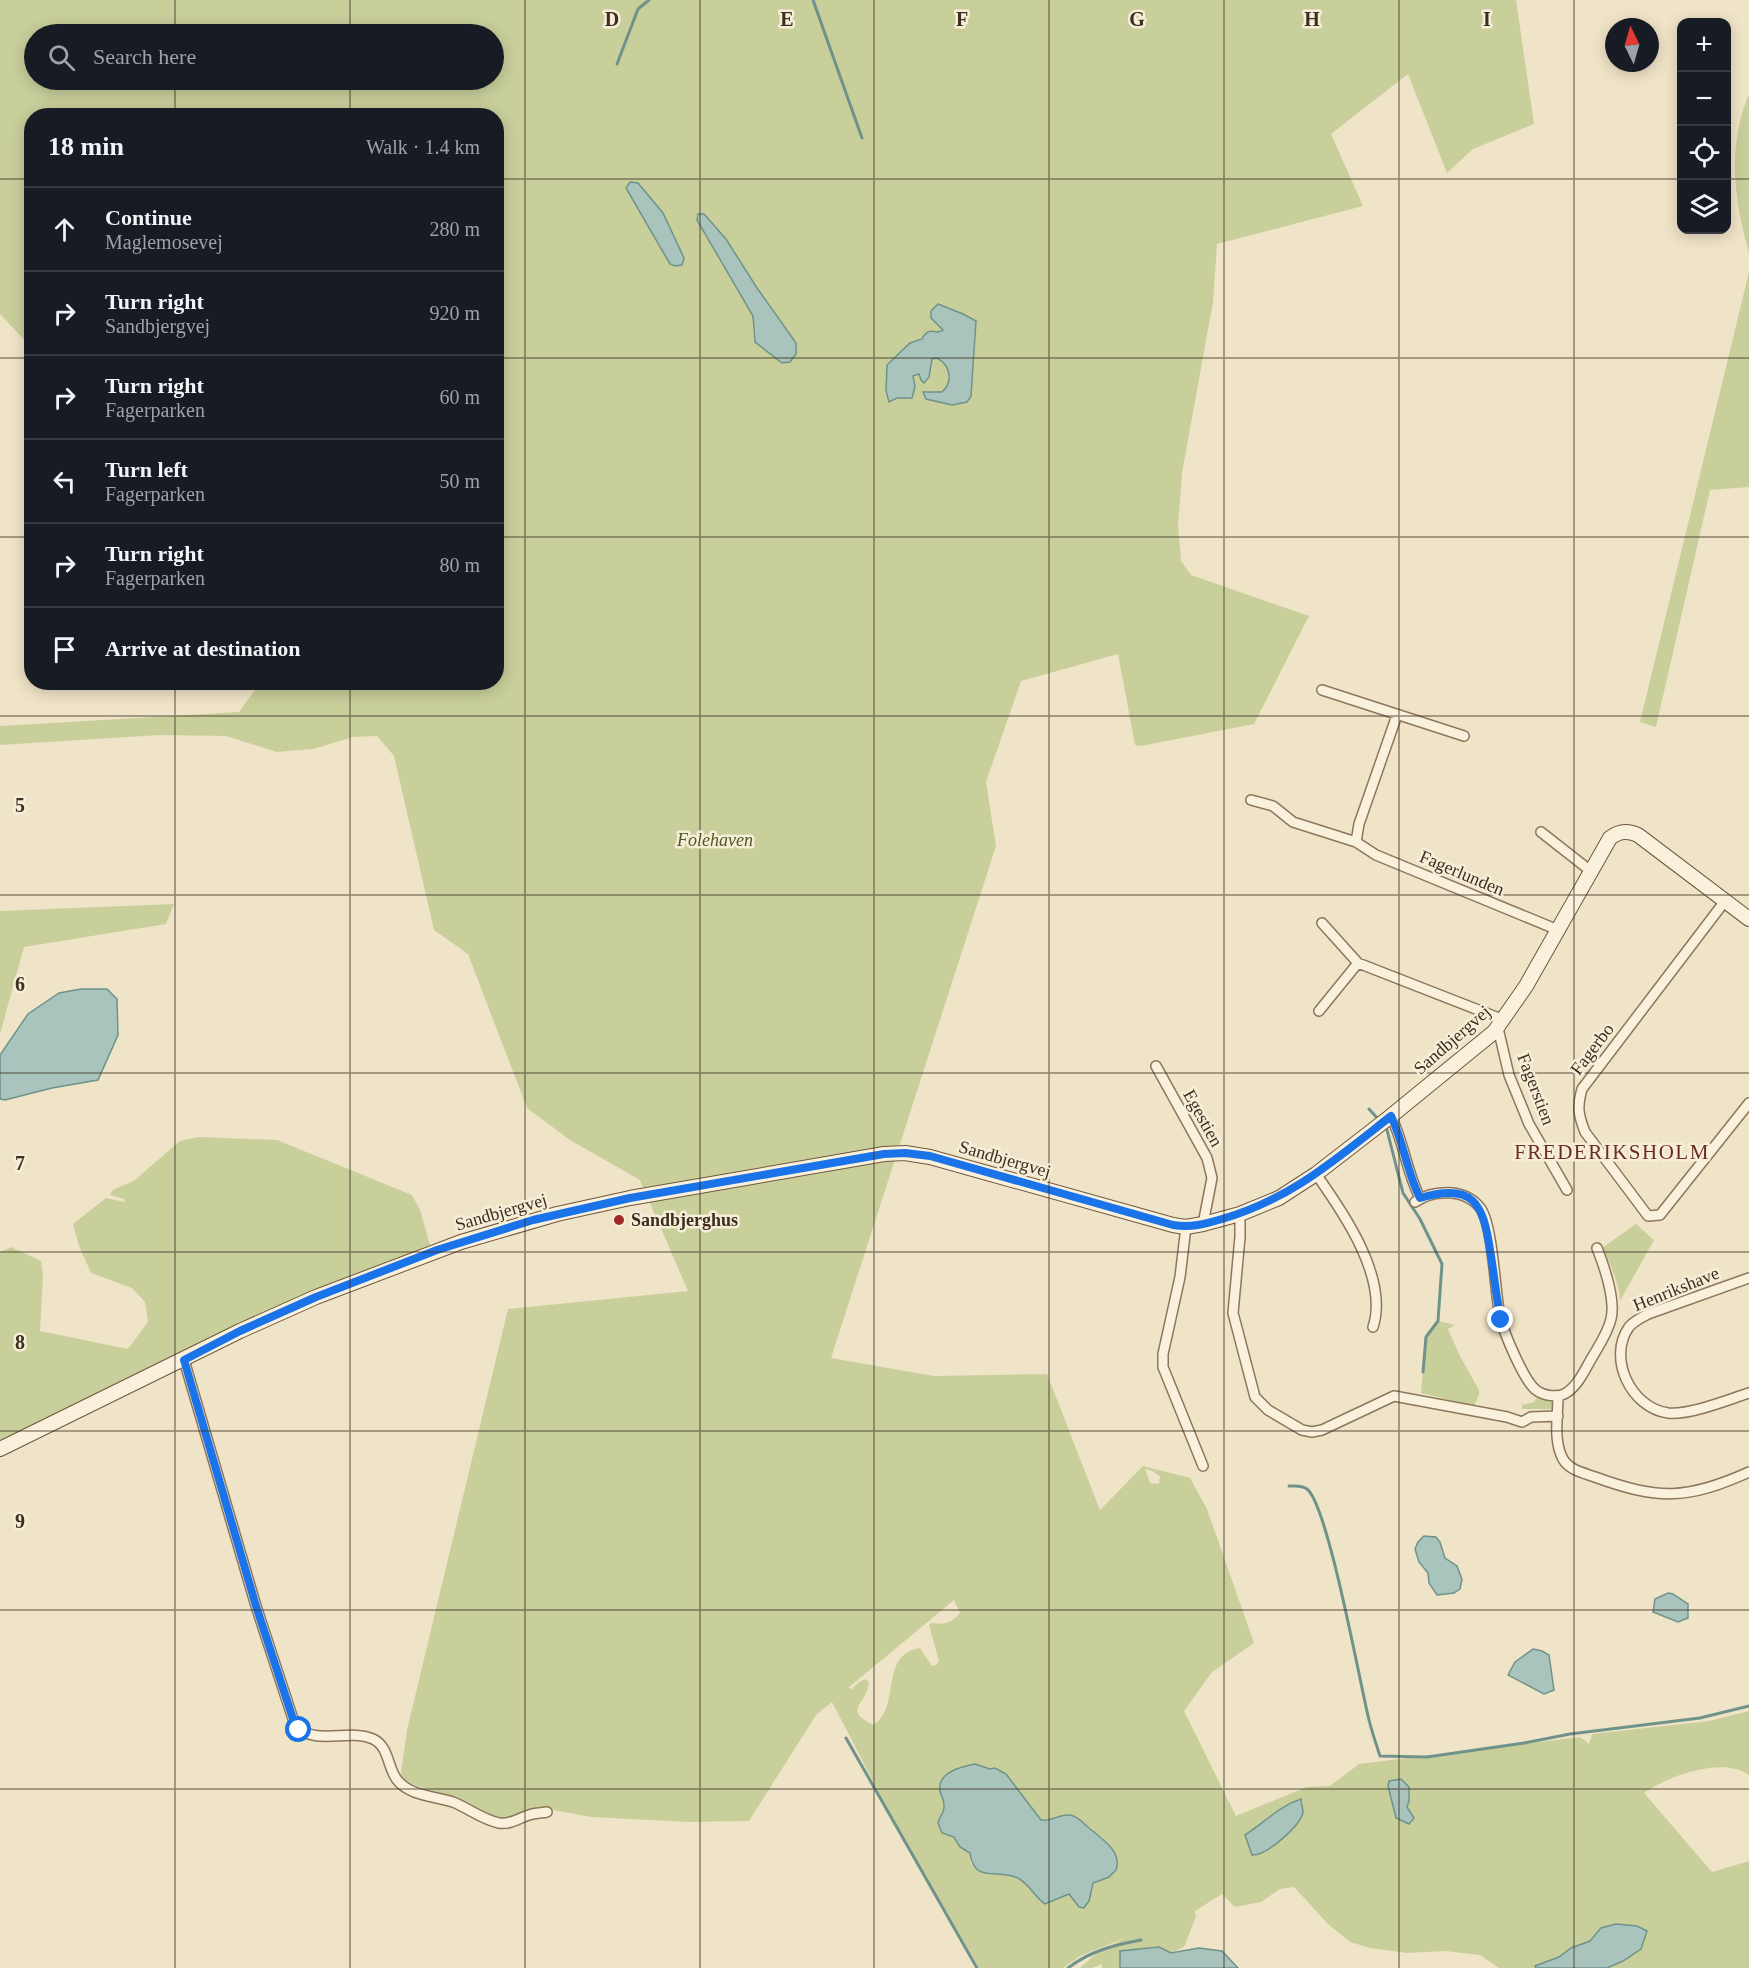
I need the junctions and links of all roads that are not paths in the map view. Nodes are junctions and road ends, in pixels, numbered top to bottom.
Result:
1 (1322, 690) dead end
2 (1397, 715) junction
3 (1464, 736) dead end
4 (1251, 800) dead end
5 (1540, 832) dead end
6 (1356, 842) junction
7 (1592, 872) junction
8 (1725, 901) junction
9 (1749, 919) edge
10 (1322, 923) dead end
11 (1558, 930) junction
12 (1358, 963) junction
13 (1319, 1011) dead end
14 (1501, 1024) junction
15 (1156, 1066) dead end
16 (1749, 1103) edge
17 (1391, 1116) junction
18 (1316, 1174) junction
19 (1567, 1190) dead end
20 (1240, 1214) junction
21 (1203, 1224) junction
22 (1186, 1227) junction
23 (1590, 1261) dead end
24 (1749, 1278) edge
25 (1373, 1328) dead end
26 (184, 1360) junction
27 (1749, 1393) edge
28 (1558, 1396) junction
29 (1558, 1416) junction
30 (0, 1449) edge
31 (1203, 1466) dead end
32 (1749, 1472) edge
33 (547, 1812) dead end

1 - 2 street
2 - 3 street
2 - 6 street
4 - 6 street, Fagerlunden
5 - 7 street
6 - 11 street, Fagerlunden
7 - 8 street, Sandbjergvej
7 - 11 street, Sandbjergvej
8 - 9 street
8 - 16 street, Fagerbo
10 - 12 street
11 - 14 street, Sandbjergvej
12 - 13 street
12 - 14 street
14 - 17 street, Sandbjergvej
14 - 19 street, Fagerstien
15 - 21 street, Egestien
17 - 18 street, Sandbjergvej
17 - 28 street
18 - 20 street, Sandbjergvej
18 - 25 street
20 - 21 street, Sandbjergvej
20 - 29 street
21 - 22 street, Sandbjergvej
22 - 26 street, Sandbjergvej
22 - 31 street
23 - 28 street
24 - 27 street, Henrikshave
26 - 30 street, Sandbjergvej
26 - 33 street
28 - 29 street
29 - 32 street

